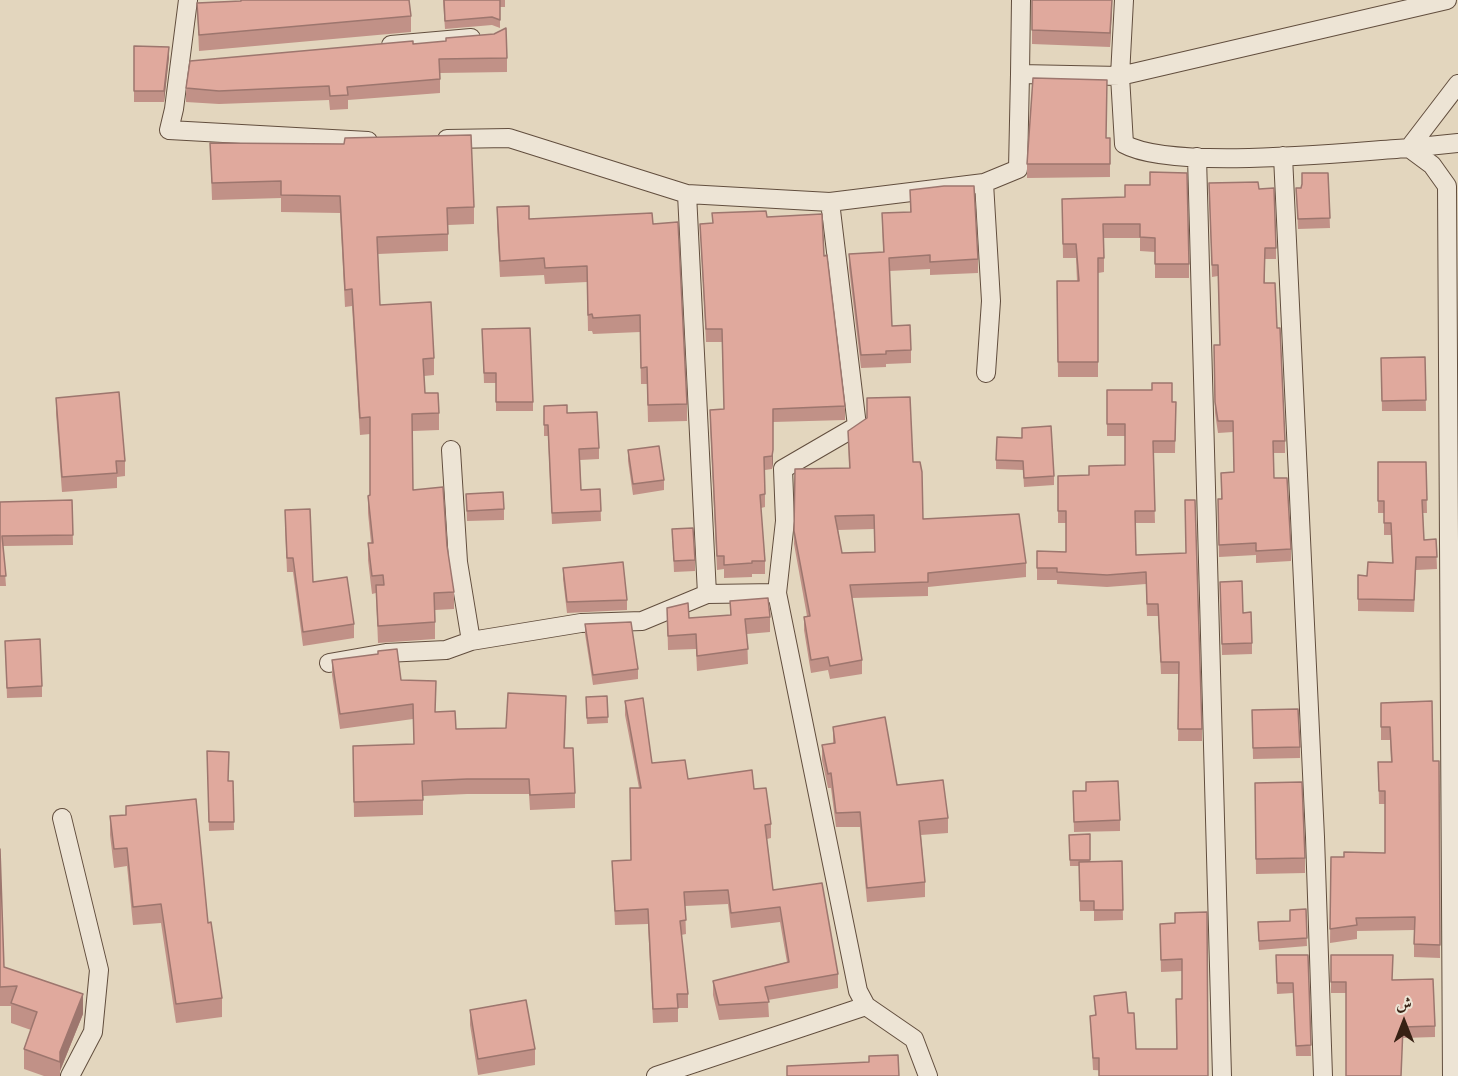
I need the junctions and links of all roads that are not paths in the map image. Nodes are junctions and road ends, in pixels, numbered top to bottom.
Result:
1 (188, 0) edge
2 (1021, 0) edge
3 (1124, 0) edge
4 (1447, 0) edge
5 (493, 36) edge
6 (377, 46) edge
7 (203, 62) edge
8 (180, 64) junction
9 (1020, 74) junction
10 (1120, 76) junction
11 (1458, 84) edge
12 (430, 140) edge
13 (385, 141) edge
14 (1458, 142) edge
15 (1409, 148) junction
16 (1283, 156) junction
17 (1197, 157) junction
18 (984, 183) junction
19 (687, 194) junction
20 (830, 202) junction
21 (986, 373) dead end
22 (451, 450) dead end
23 (777, 593) junction
24 (707, 594) junction
25 (471, 640) junction
26 (329, 663) dead end
27 (62, 818) dead end
28 (866, 1006) junction
29 (70, 1076) edge
30 (656, 1076) edge
31 (928, 1076) edge
32 (1222, 1076) edge
33 (1323, 1076) edge
34 (1452, 1076) edge

1 - 8 street
2 - 9 street
3 - 10 street
4 - 10 street
5 - 6 street
7 - 8 street
8 - 13 street
9 - 10 street
9 - 18 street
10 - 17 street
11 - 15 street
12 - 19 street
14 - 15 street
15 - 16 street
15 - 34 street
16 - 17 street
16 - 33 street
17 - 32 street
18 - 20 street
18 - 21 street
19 - 20 street
19 - 24 street
20 - 23 street
22 - 25 street
23 - 24 street
23 - 28 street
24 - 25 street
25 - 26 street
27 - 29 street
28 - 30 street
28 - 31 street

